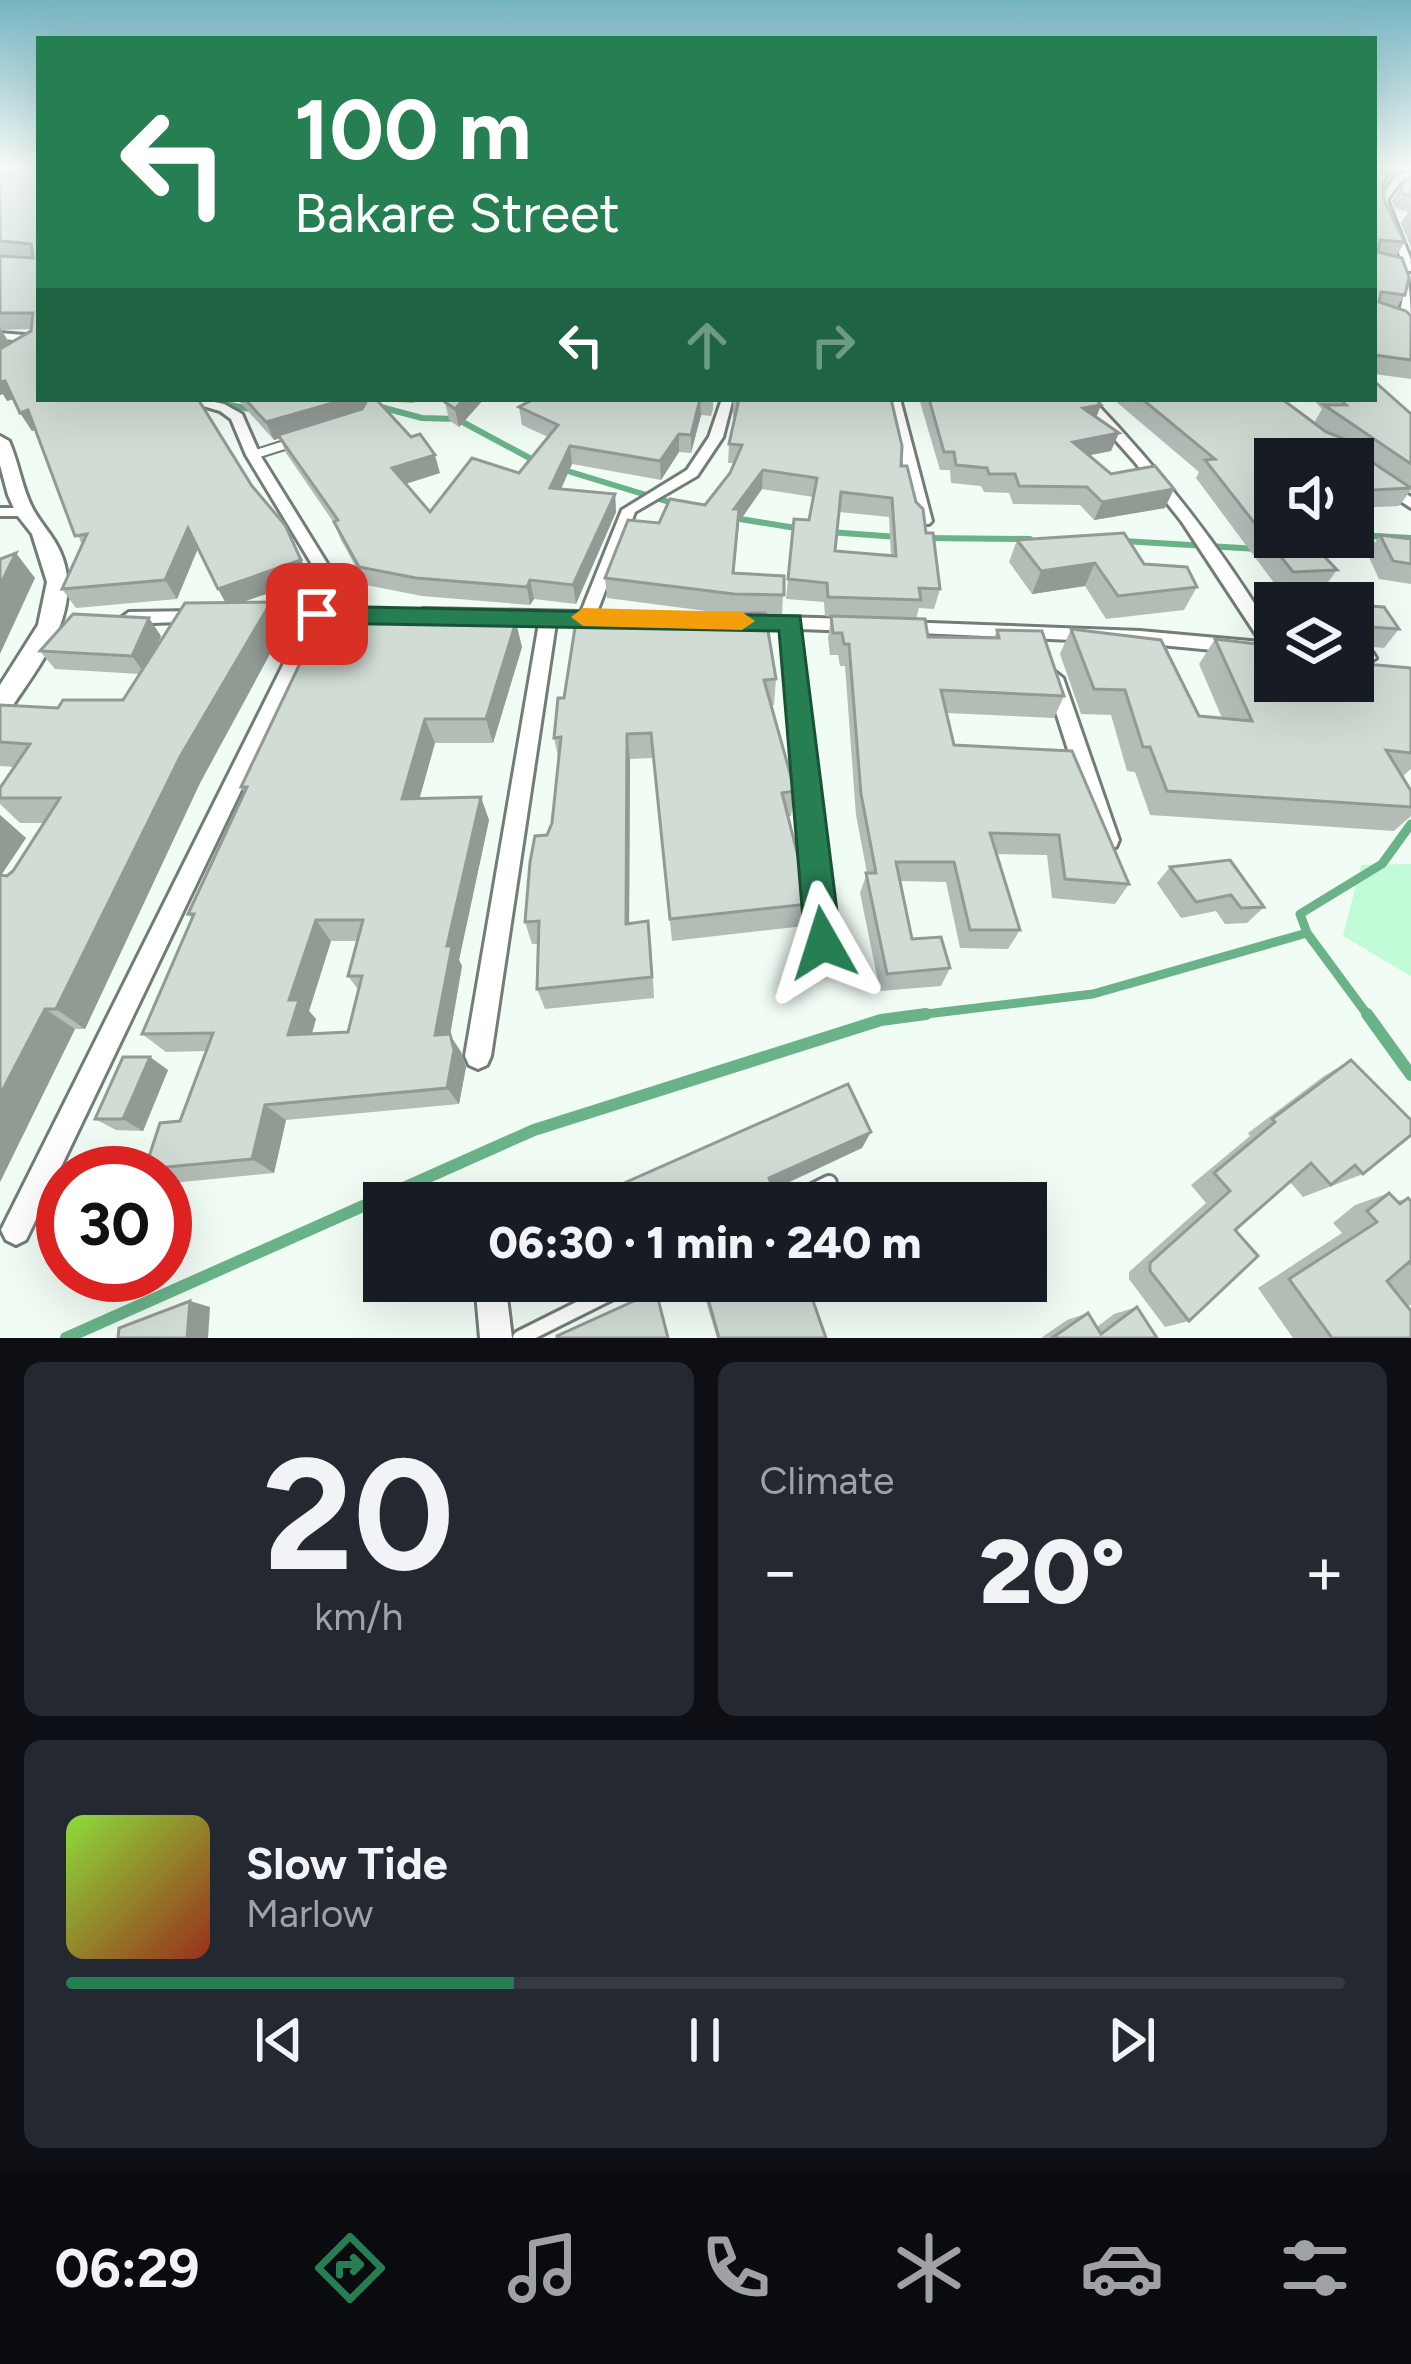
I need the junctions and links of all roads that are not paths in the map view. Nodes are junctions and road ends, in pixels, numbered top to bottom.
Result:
1 (1392, 231) edge
2 (1377, 261) edge
3 (1407, 264) edge
4 (1388, 317) edge
5 (1403, 320) junction
6 (1411, 335) edge
7 (0, 336) edge
8 (36, 338) edge
9 (36, 339) edge
10 (13, 354) edge
11 (198, 402) edge
12 (718, 402) edge
13 (749, 402) edge
14 (1088, 402) edge
15 (895, 403) edge
16 (877, 406) edge
17 (0, 441) edge
18 (298, 441) edge
19 (253, 455) junction
20 (1374, 478) edge
21 (1411, 504) edge
22 (0, 512) edge
23 (25, 512) junction
24 (924, 521) edge
25 (317, 614) junction
26 (1254, 614) edge
27 (351, 615) junction
28 (373, 615) edge
29 (394, 615) edge
30 (222, 616) edge
31 (246, 616) edge
32 (548, 617) junction
33 (587, 617) junction
34 (610, 618) edge
35 (103, 619) edge
36 (723, 621) edge
37 (791, 622) junction
38 (869, 626) edge
39 (892, 628) edge
40 (1040, 634) junction
41 (1254, 648) edge
42 (6, 685) edge
43 (0, 704) edge
44 (1112, 852) edge
45 (823, 943) dead end
46 (478, 1056) dead end
47 (16, 1230) dead end
48 (492, 1302) edge
49 (592, 1302) edge
50 (496, 1338) edge
51 (520, 1338) edge

1 - 3 street
2 - 3 street
3 - 5 street
4 - 5 street
5 - 6 street
7 - 8 street
9 - 10 street
11 - 19 street
12 - 13 street
12 - 33 street
14 - 26 street
15 - 16 street
15 - 24 street
17 - 23 street
18 - 19 lane
19 - 27 street
20 - 21 street
22 - 23 street
23 - 42 street
25 - 27 street
25 - 31 street
25 - 47 street
27 - 28 street
29 - 32 street
30 - 35 street
32 - 33 street
32 - 46 street
33 - 34 street
36 - 37 street
37 - 38 street
37 - 45 street
39 - 40 street
40 - 41 street
40 - 44 street
42 - 43 street
48 - 50 street
49 - 51 lane

